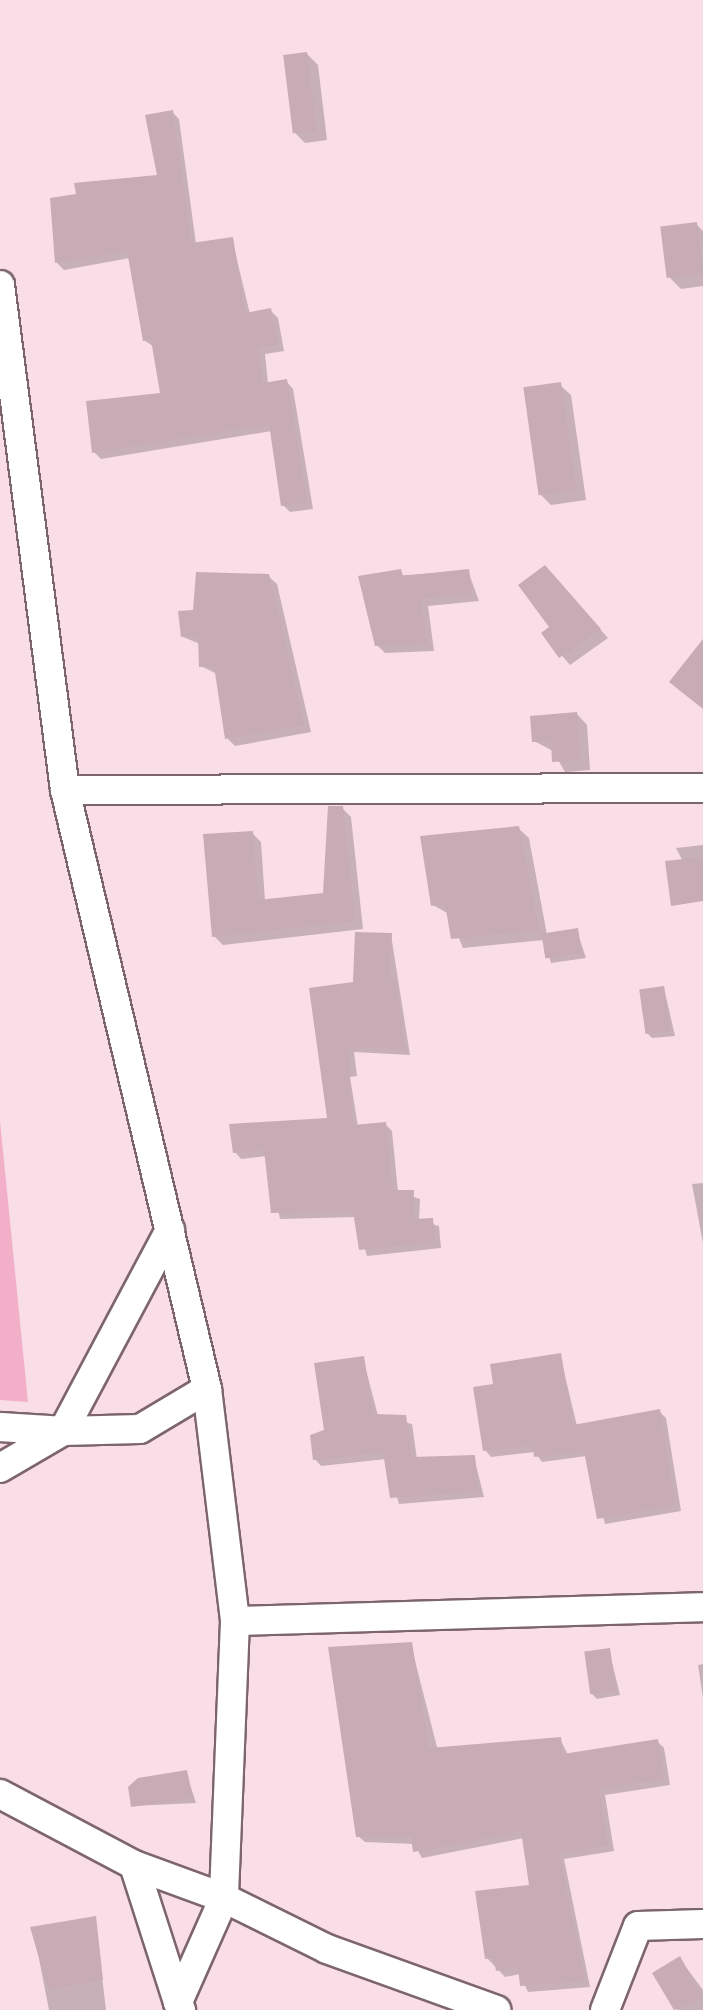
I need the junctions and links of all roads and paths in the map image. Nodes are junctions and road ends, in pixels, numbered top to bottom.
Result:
1 (0, 285) edge
2 (703, 788) edge
3 (65, 790) junction
4 (170, 1230) junction
5 (207, 1389) junction
6 (0, 1427) edge
7 (63, 1431) junction
8 (0, 1468) edge
9 (703, 1607) edge
10 (235, 1621) junction
11 (0, 1794) edge
12 (134, 1865) junction
13 (224, 1898) junction
14 (703, 1924) edge
15 (180, 2006) edge
16 (496, 2010) edge
17 (605, 2010) edge

1 - 3 street
2 - 3 street
3 - 4 street
4 - 5 street
4 - 7 street
5 - 7 street
5 - 10 street
6 - 7 street
7 - 8 street
9 - 10 street
10 - 13 street
11 - 12 street
12 - 13 street
12 - 15 street
13 - 15 street
13 - 16 street
14 - 17 street

